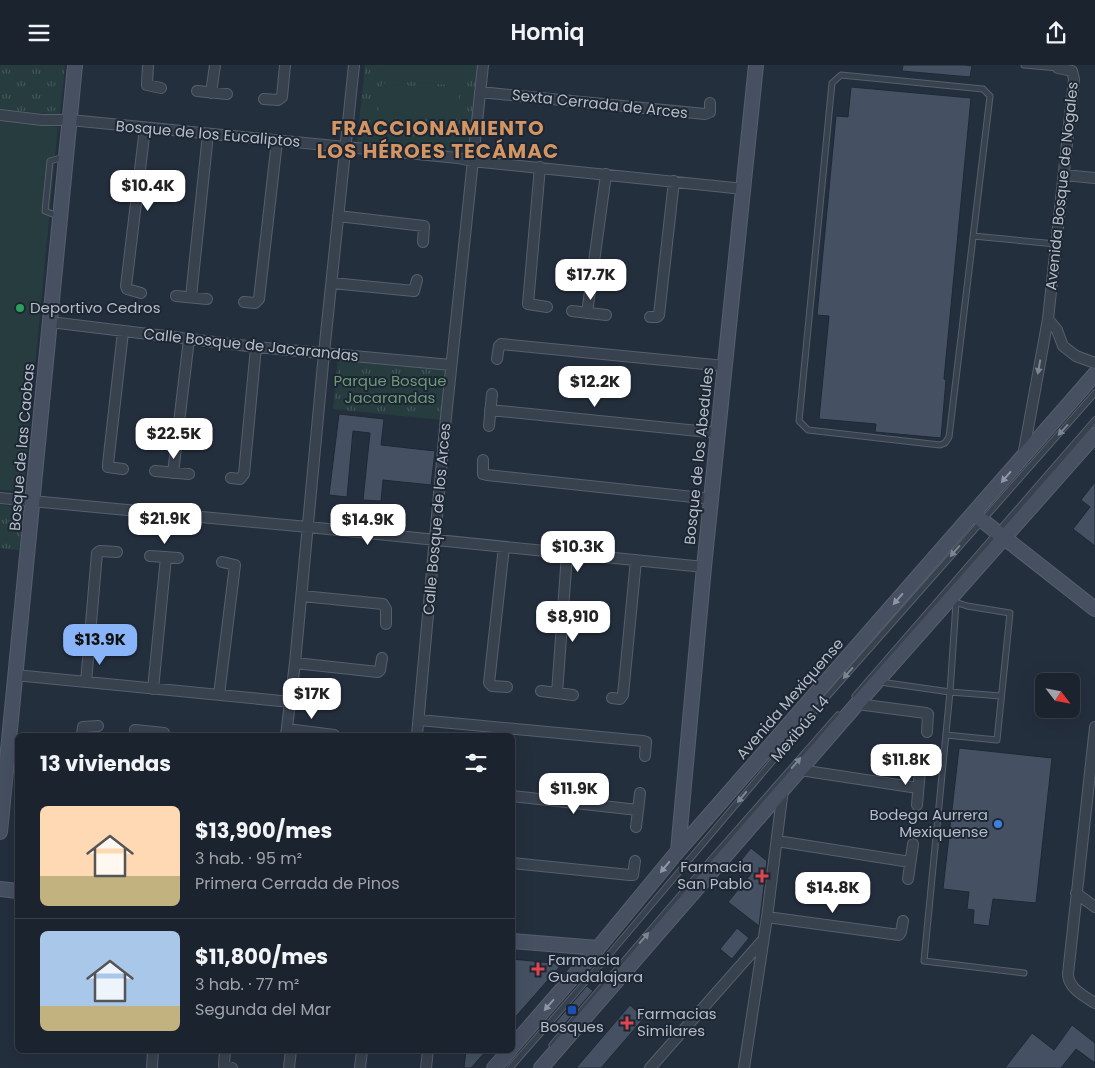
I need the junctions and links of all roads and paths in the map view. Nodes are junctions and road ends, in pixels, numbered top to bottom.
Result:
1 (75, 65) edge
2 (148, 65) edge
3 (215, 65) edge
4 (284, 65) edge
5 (354, 65) edge
6 (483, 65) edge
7 (756, 65) edge
8 (1024, 65) edge
9 (1058, 67) edge
10 (161, 88) dead end
11 (197, 91) dead end
12 (480, 92) junction
13 (212, 93) junction
14 (228, 94) dead end
15 (264, 99) dead end
16 (710, 103) dead end
17 (0, 115) edge
18 (70, 121) junction
19 (145, 128) junction
20 (208, 135) junction
21 (277, 141) junction
22 (345, 147) junction
23 (472, 161) junction
24 (540, 167) junction
25 (606, 174) junction
26 (1064, 175) junction
27 (1095, 178) edge
28 (674, 181) junction
29 (744, 189) junction
30 (338, 216) junction
31 (973, 236) junction
32 (423, 242) dead end
33 (1056, 244) junction
34 (417, 280) dead end
35 (332, 283) junction
36 (141, 293) dead end
37 (176, 296) dead end
38 (191, 297) junction
39 (207, 299) dead end
40 (244, 303) dead end
41 (547, 307) dead end
42 (572, 311) dead end
43 (587, 313) junction
44 (606, 315) dead end
45 (650, 317) dead end
46 (1048, 319) junction
47 (50, 322) junction
48 (123, 332) junction
49 (189, 339) junction
50 (256, 347) junction
51 (324, 353) junction
52 (497, 359) dead end
53 (1095, 363) edge
54 (452, 365) junction
55 (725, 367) junction
56 (1095, 374) edge
57 (1095, 393) edge
58 (492, 394) dead end
59 (490, 410) junction
60 (1095, 420) edge
61 (489, 426) dead end
62 (718, 433) junction
63 (1095, 435) edge
64 (1023, 457) junction
65 (483, 460) dead end
66 (123, 469) dead end
67 (155, 471) dead end
68 (173, 473) junction
69 (189, 474) dead end
70 (231, 478) dead end
71 (0, 499) edge
72 (712, 499) junction
73 (34, 501) junction
74 (978, 517) junction
75 (308, 527) junction
76 (1001, 535) junction
77 (434, 540) junction
78 (504, 547) junction
79 (117, 552) dead end
80 (567, 554) junction
81 (150, 556) dead end
82 (166, 557) junction
83 (178, 559) dead end
84 (636, 560) junction
85 (222, 562) dead end
86 (704, 567) junction
87 (302, 596) junction
88 (953, 601) junction
89 (1095, 609) edge
90 (386, 624) dead end
91 (382, 658) dead end
92 (295, 663) junction
93 (15, 675) junction
94 (877, 681) junction
95 (86, 682) junction
96 (506, 687) dead end
97 (153, 689) junction
98 (541, 691) dead end
99 (950, 692) junction
100 (557, 693) junction
101 (219, 695) junction
102 (573, 695) dead end
103 (1001, 696) junction
104 (612, 698) dead end
105 (855, 701) junction
106 (291, 702) junction
107 (844, 709) dead end
108 (419, 720) junction
109 (98, 726) dead end
110 (1095, 727) edge
111 (134, 730) dead end
112 (287, 732) edge
113 (927, 732) dead end
114 (82, 733) edge
115 (151, 733) edge
116 (164, 733) dead end
117 (303, 733) edge
118 (417, 733) edge
119 (946, 735) junction
120 (645, 756) dead end
121 (800, 770) junction
122 (920, 770) dead end
123 (918, 788) junction
124 (783, 789) junction
125 (640, 793) dead end
126 (515, 796) edge
127 (917, 805) dead end
128 (1086, 805) junction
129 (638, 810) junction
130 (1095, 812) edge
131 (636, 827) dead end
132 (0, 832) edge
133 (777, 841) junction
134 (913, 843) dead end
135 (678, 851) junction
136 (635, 861) dead end
137 (910, 862) junction
138 (515, 863) edge
139 (908, 879) dead end
140 (0, 889) edge
141 (15, 891) edge
142 (1076, 893) junction
143 (1095, 907) edge
144 (767, 917) junction
145 (903, 921) dead end
146 (763, 940) junction
147 (515, 941) edge
148 (598, 947) junction
149 (1024, 973) dead end
150 (1095, 1003) edge
151 (515, 1044) edge
152 (153, 1053) edge
153 (225, 1053) edge
154 (291, 1053) edge
155 (362, 1053) edge
156 (428, 1053) edge
157 (507, 1053) edge
158 (545, 1053) dead end
159 (152, 1068) edge
160 (232, 1068) edge
161 (289, 1068) edge
162 (360, 1068) edge
163 (426, 1068) edge
164 (494, 1068) edge
165 (510, 1068) edge
166 (541, 1068) edge
167 (650, 1068) edge
168 (744, 1068) edge

1 - 18 street, Bosque de las Caobas
2 - 10 street
3 - 13 street
4 - 15 street
5 - 22 street
6 - 12 street, Calle Bosque de los Arces
7 - 29 street, Bosque de los Abedules
8 - 9 lane
9 - 26 street, Avenida Bosque de Nogales
11 - 13 street
12 - 16 street, Sexta Cerrada de Arces
12 - 23 street, Calle Bosque de los Arces
13 - 14 street
17 - 18 street, Bosque de los Eucaliptos
18 - 19 street, Bosque de los Eucaliptos
18 - 47 street, Bosque de las Caobas
19 - 20 street, Bosque de los Eucaliptos
19 - 36 street
20 - 21 street, Bosque de los Eucaliptos
20 - 38 street
21 - 22 street, Bosque de los Eucaliptos
21 - 40 street
22 - 23 street, Bosque de los Eucaliptos
22 - 30 street
23 - 24 street, Bosque de los Eucaliptos
23 - 54 street, Calle Bosque de los Arces
24 - 25 street, Bosque de los Eucaliptos
24 - 41 street
25 - 28 street, Bosque de los Eucaliptos
25 - 43 street
26 - 27 street
26 - 33 street, Avenida Bosque de Nogales
28 - 29 street, Bosque de los Eucaliptos
28 - 45 street
29 - 55 street, Bosque de los Abedules
30 - 32 street
30 - 35 street
31 - 31 lane
31 - 33 lane
33 - 46 street, Avenida Bosque de Nogales
34 - 35 street
35 - 51 street
37 - 38 street
38 - 39 street
42 - 43 street
43 - 44 street
46 - 53 street
46 -> 64 street, Avenida Bosque de Nogales
47 - 48 street, Calle Bosque de Jacarandas
47 - 73 street, Bosque de las Caobas
48 - 49 street, Calle Bosque de Jacarandas
48 - 66 street
49 - 50 street, Calle Bosque de Jacarandas
49 - 68 street
50 - 51 street, Calle Bosque de Jacarandas
50 - 70 street
51 - 54 street, Calle Bosque de Jacarandas
51 - 75 street
52 - 55 street
54 - 77 street, Calle Bosque de los Arces
55 - 62 street, Bosque de los Abedules
56 - 64 street, Avenida Mexiquense
57 -> 74 lane, Mexibús L4
58 - 59 street
59 - 61 street
59 - 62 street
60 - 76 lane, Mexibús L4
62 - 72 street, Bosque de los Abedules
63 - 76 street
64 -> 74 street, Avenida Mexiquense
65 - 72 street
67 - 68 street
68 - 69 street
71 - 73 street
72 - 86 street, Bosque de los Abedules
73 - 75 street
73 - 93 street, Bosque de las Caobas
74 - 76 street
74 -> 135 street, Avenida Mexiquense
74 -> 165 lane, Mexibús L4
75 - 77 street
75 - 87 street
76 - 88 street
76 - 89 street
76 - 105 lane, Mexibús L4
77 - 78 street
77 - 108 street, Calle Bosque de los Arces
78 - 80 street
78 - 96 street
79 - 95 street
80 - 84 street
80 - 100 street
81 - 82 street
82 - 83 street
82 - 97 street
84 - 86 street
84 - 104 street
85 - 101 street
86 - 135 street, Bosque de los Abedules
87 - 90 street
87 - 92 street
88 - 94 street
88 - 99 lane
88 - 103 lane
91 - 92 street
92 - 106 street
93 - 95 street
93 - 132 street, Bosque de las Caobas
94 - 99 lane
94 - 105 street
95 - 97 street
97 - 101 street
98 - 100 street
99 - 103 lane
99 - 119 lane
100 - 102 street
101 - 106 street
103 - 119 lane
105 - 113 street
105 - 121 street
106 - 112 street
158 -> 107 lane, Mexibús L4
108 - 118 street, Calle Bosque de los Arces
108 - 120 street
109 - 114 street
110 - 128 street
111 - 115 street
112 - 117 street
115 - 116 street
119 - 149 lane
121 - 123 street
121 - 124 street
122 - 123 street
123 - 127 street
124 - 133 street
124 - 166 street
125 - 129 street
126 - 129 street
128 - 130 street
128 - 142 street
129 - 131 street
133 - 137 street
133 - 144 street
134 - 137 street
135 -> 148 street, Avenida Mexiquense
136 - 138 street
137 - 139 street
140 - 141 street
142 - 143 street
142 - 150 street
144 - 145 street
144 - 146 street
146 - 167 street
146 - 168 street
147 - 148 street
148 -> 151 street, Avenida Mexiquense
152 - 159 street
153 - 160 street
154 - 161 street
155 - 162 street
156 - 163 street
157 - 164 street

